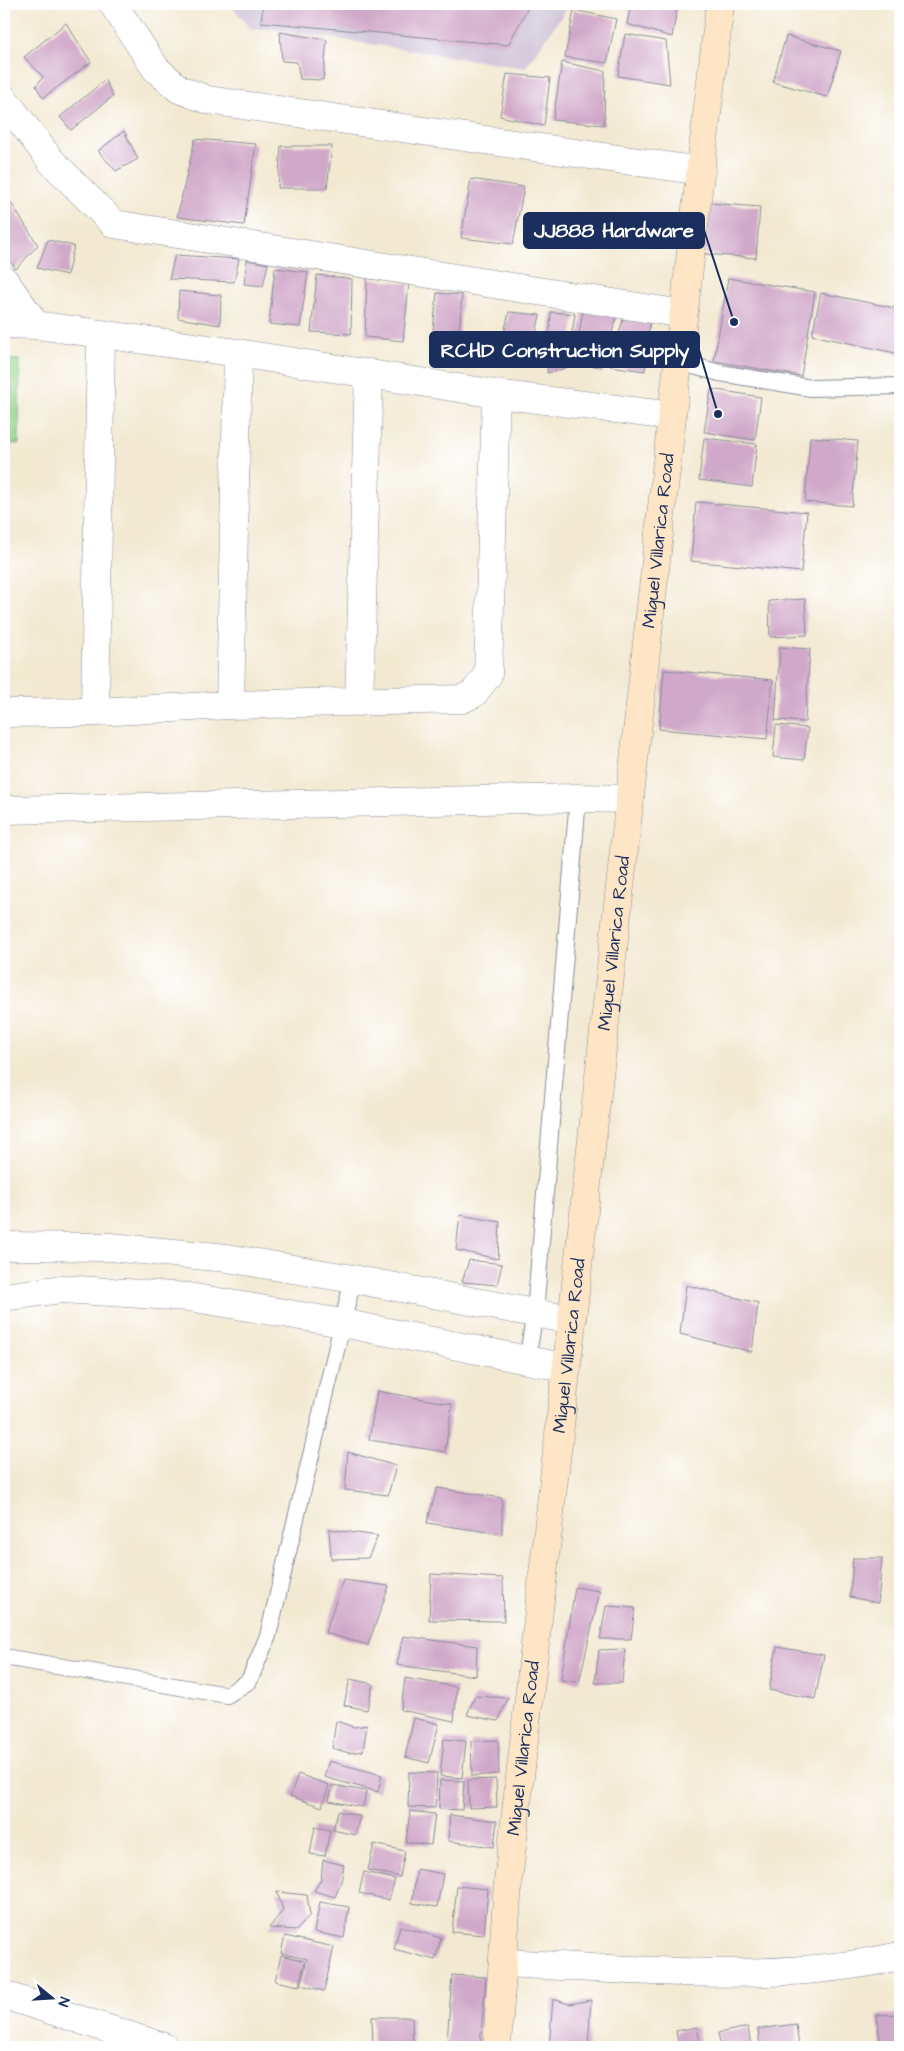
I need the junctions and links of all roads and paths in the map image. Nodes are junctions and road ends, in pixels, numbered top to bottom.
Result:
1 (113, 4) edge
2 (720, 4) edge
3 (4, 99) edge
4 (701, 171) junction
5 (4, 280) edge
6 (683, 314) junction
7 (4, 324) edge
8 (36, 325) junction
9 (101, 334) junction
10 (238, 353) junction
11 (678, 362) junction
12 (369, 373) junction
13 (900, 386) edge
14 (496, 394) junction
15 (672, 416) junction
16 (359, 702) junction
17 (230, 705) junction
18 (95, 712) junction
19 (4, 713) edge
20 (578, 798) junction
21 (630, 799) junction
22 (4, 810) edge
23 (4, 1246) edge
24 (353, 1279) junction
25 (4, 1297) edge
26 (535, 1313) junction
27 (572, 1320) junction
28 (342, 1323) junction
29 (527, 1360) junction
30 (567, 1368) junction
31 (4, 1657) edge
32 (900, 1956) edge
33 (503, 1963) junction
34 (4, 1995) edge
35 (164, 2047) edge
36 (497, 2047) edge

1 - 4 street
2 - 4 main road, Miguel Villarica Road
3 - 6 street
4 - 6 main road, Miguel Villarica Road
5 - 8 street
6 - 11 main road, Miguel Villarica Road
7 - 8 street
8 - 9 street
9 - 10 street
9 - 18 street
10 - 12 street
10 - 17 street
11 - 13 lane
11 - 15 main road, Miguel Villarica Road
12 - 14 street
12 - 16 street
14 - 15 street
14 - 16 street
15 - 21 main road, Miguel Villarica Road
16 - 17 street
17 - 18 street
18 - 19 street
20 - 21 street
20 - 22 street
20 - 26 lane
21 - 27 main road, Miguel Villarica Road
23 - 24 street
24 - 26 street
24 - 28 lane
25 - 28 street
26 - 27 street
26 - 29 lane
27 - 30 main road, Miguel Villarica Road
28 - 29 street
28 - 31 lane
29 - 30 street
30 - 33 main road, Miguel Villarica Road
32 - 33 street
33 - 36 main road, Miguel Villarica Road
34 - 35 street

